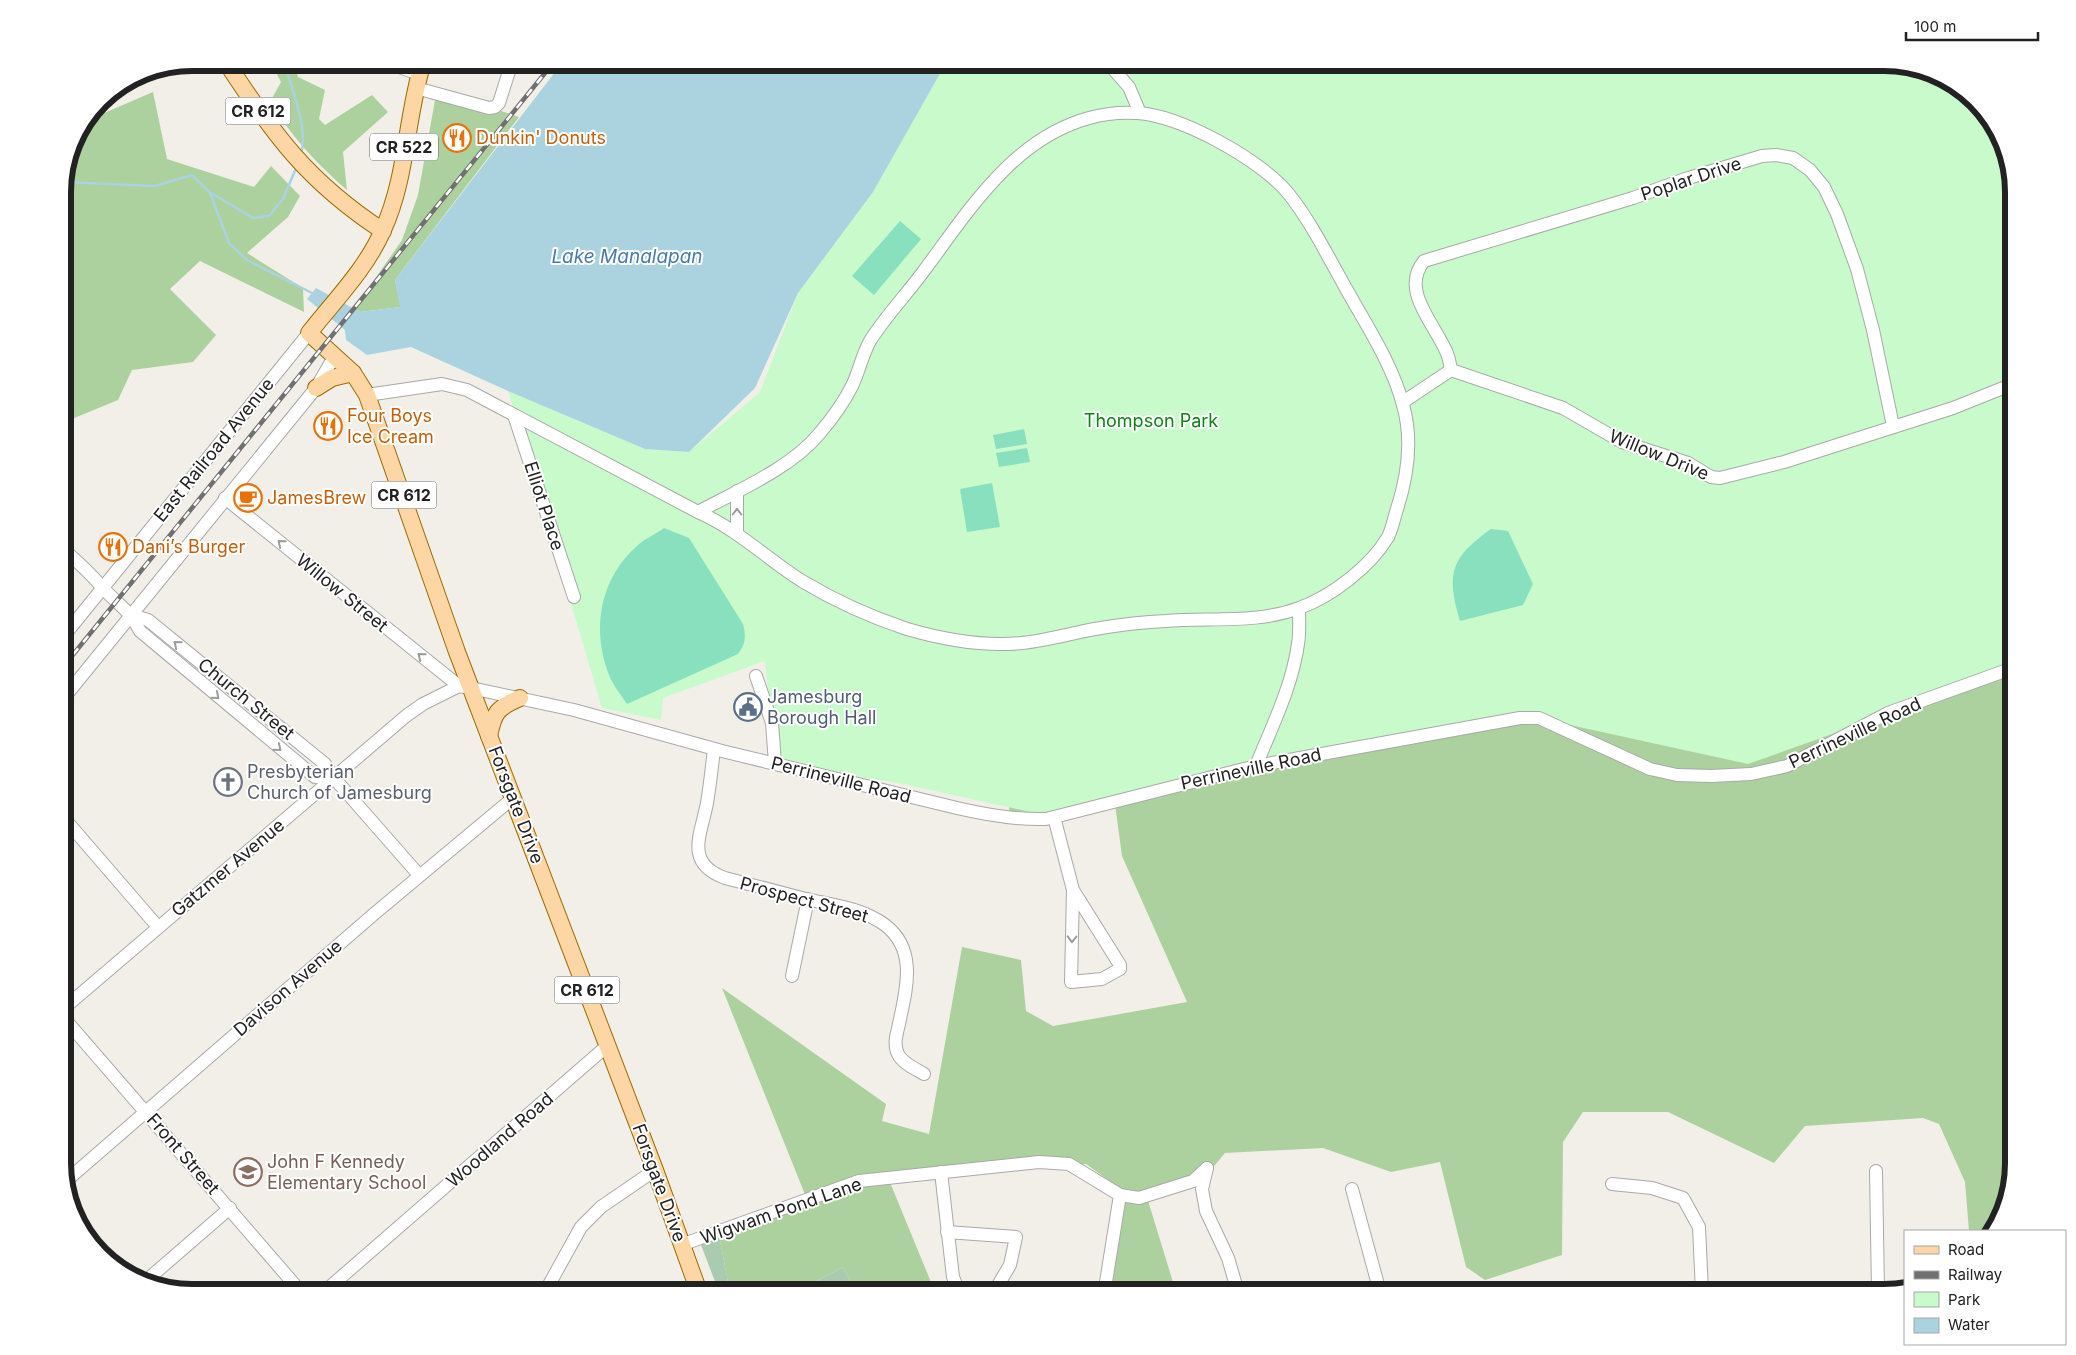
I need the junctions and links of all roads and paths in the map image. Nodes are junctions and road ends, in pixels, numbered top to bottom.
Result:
1 (1116, 71) edge
2 (233, 72) edge
3 (509, 72) edge
4 (419, 75) edge
5 (1140, 113) junction
6 (383, 230) junction
7 (310, 333) junction
8 (334, 356) junction
9 (1451, 370) junction
10 (352, 373) junction
11 (316, 388) junction
12 (2005, 388) edge
13 (367, 395) junction
14 (1403, 402) junction
15 (514, 415) junction
16 (1893, 426) junction
17 (737, 491) junction
18 (225, 498) junction
19 (698, 512) junction
20 (737, 532) junction
21 (72, 557) edge
22 (102, 587) junction
23 (574, 597) dead end
24 (1299, 609) junction
25 (131, 615) junction
26 (72, 625) edge
27 (2005, 671) edge
28 (756, 676) dead end
29 (465, 687) junction
30 (72, 688) edge
31 (520, 698) junction
32 (490, 736) junction
33 (714, 749) junction
34 (775, 763) junction
35 (1256, 766) junction
36 (334, 778) junction
37 (513, 798) junction
38 (1054, 817) junction
39 (72, 827) edge
40 (419, 875) junction
41 (1074, 890) junction
42 (808, 899) junction
43 (158, 927) junction
44 (792, 976) dead end
45 (72, 1001) edge
46 (72, 1027) edge
47 (607, 1046) junction
48 (924, 1074) dead end
49 (146, 1111) junction
50 (655, 1170) junction
51 (1876, 1171) dead end
52 (941, 1172) junction
53 (73, 1175) edge
54 (1612, 1184) dead end
55 (1352, 1189) dead end
56 (1120, 1195) junction
57 (230, 1208) junction
58 (947, 1232) junction
59 (681, 1245) junction
60 (151, 1277) edge
61 (294, 1284) edge
62 (333, 1284) edge
63 (549, 1284) edge
64 (696, 1284) edge
65 (956, 1284) edge
66 (999, 1284) edge
67 (1105, 1284) edge
68 (1236, 1284) edge
69 (1378, 1284) edge
70 (1702, 1284) edge
71 (1878, 1284) edge

1 - 5 street
2 - 6 main road, CR 612
3 - 4 street
4 - 6 main road, CR 522
5 - 14 street
5 - 17 street
6 - 7 main road, CR 522
7 - 8 main road, Forsgate Drive / CR 612
7 - 22 street, East Railroad Avenue / CR 522
8 - 10 main road, Forsgate Drive / CR 612
8 - 11 street
9 - 14 street
9 - 16 street, Willow Drive
9 - 16 street, Poplar Drive
10 - 11 main road
10 - 13 main road, Forsgate Drive / CR 612
11 - 18 street
12 - 16 street, Willow Drive
13 - 15 street
13 - 29 main road, Forsgate Drive / CR 612
14 - 24 street
15 - 19 street
15 - 23 street, Elliot Place
17 - 19 street
20 -> 17 street
18 - 25 street
29 -> 18 street, Willow Street
19 - 20 street
20 - 24 street
21 - 22 street, Church Street
22 - 25 street, Church Street
22 - 26 street, East Railroad Avenue / CR 522
24 - 35 street
25 - 30 street
36 -> 25 street, Church Street
25 -> 36 street, Church Street
27 - 35 street, Perrineville Road
28 - 34 street
29 - 31 street, Perrineville Road
29 - 32 main road, Forsgate Drive / CR 612
29 - 36 street, Gatzmer Avenue
31 - 32 main road
31 - 33 street, Perrineville Road
32 - 37 main road, Forsgate Drive / CR 612
33 - 34 street, Perrineville Road
33 - 42 street, Prospect Street
34 - 38 street, Perrineville Road
35 - 38 street, Perrineville Road
36 - 40 street
36 - 43 street, Gatzmer Avenue
37 - 40 street, Davison Avenue
37 - 47 main road, Forsgate Drive / CR 612
38 - 41 street
39 - 43 street
40 - 49 street, Davison Avenue
41 -> 41 street
42 - 44 street
42 - 48 street, Prospect Street
43 - 45 street, Gatzmer Avenue
46 - 49 street, Front Street
47 - 50 main road, Forsgate Drive / CR 612
47 - 62 street, Woodland Road
49 - 53 street, Davison Avenue
49 - 57 street, Front Street
50 - 59 main road, Forsgate Drive / CR 612
50 - 63 street
51 - 71 street
52 - 56 street, Wigwam Pond Lane
52 - 58 street
52 - 59 street, Wigwam Pond Lane
54 - 70 street
55 - 69 street
56 - 67 street
56 - 68 street
57 - 60 street
57 - 61 street, Front Street
58 - 65 street
58 - 66 street
59 - 64 main road, Forsgate Drive / CR 612

